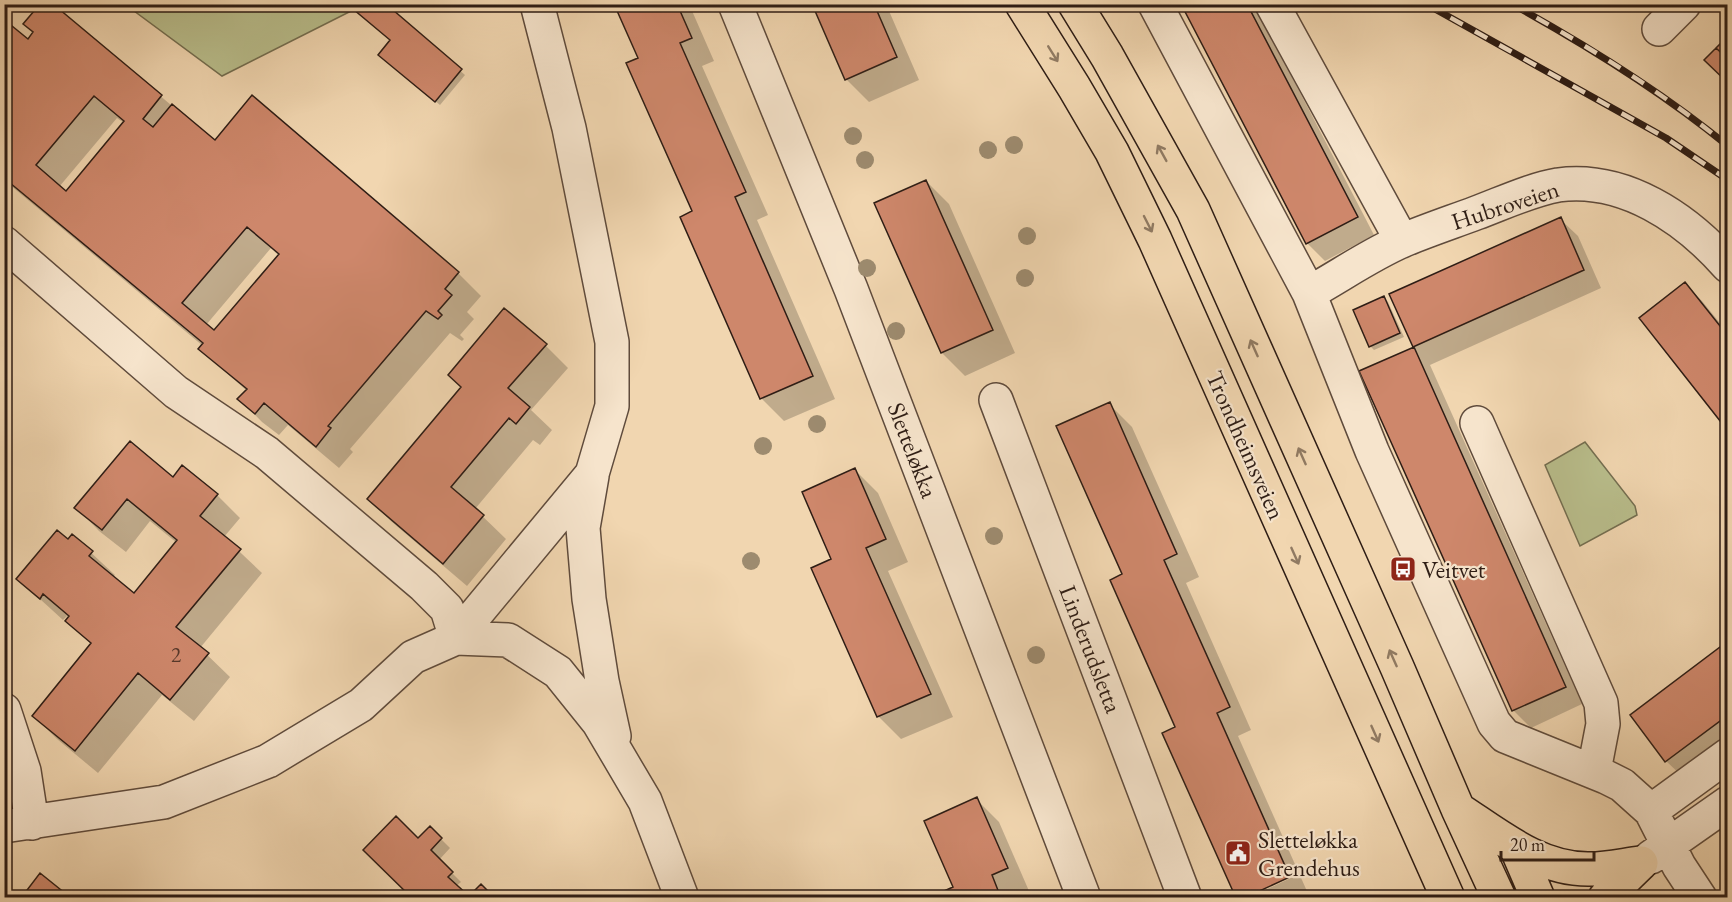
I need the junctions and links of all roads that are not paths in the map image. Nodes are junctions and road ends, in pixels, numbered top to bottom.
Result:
1 (537, 4) edge
2 (735, 4) edge
3 (1022, 4) edge
4 (1075, 4) edge
5 (1155, 4) edge
6 (1272, 4) edge
7 (1684, 4) edge
8 (1659, 29) dead end
9 (1402, 241) junction
10 (4, 243) edge
11 (1728, 266) edge
12 (1309, 293) junction
13 (996, 400) dead end
14 (1477, 423) dead end
15 (592, 474) junction
16 (456, 638) junction
17 (4, 710) edge
18 (618, 754) junction
19 (1728, 755) edge
20 (1594, 771) junction
21 (1728, 802) edge
22 (1458, 809) junction
23 (1651, 811) junction
24 (18, 824) edge
25 (1669, 845) junction
26 (1516, 847) junction
27 (1641, 863) junction
28 (682, 897) edge
29 (1084, 897) edge
30 (1185, 897) edge
31 (1448, 897) edge
32 (1499, 897) edge
33 (1538, 897) edge
34 (1605, 897) edge
35 (1700, 897) edge

1 - 15 street
2 - 29 street, Sletteløkka
3 -> 31 highway, Trondheimsveien
22 -> 4 highway, Trondheimsveien
5 - 12 street
6 - 9 street
7 - 8 street
9 - 11 street, Hubroveien
9 - 12 street, Hubroveien
10 - 16 street
12 - 20 street
13 - 30 street, Linderudsletta
14 - 20 street
15 - 16 street
15 - 18 street
16 - 18 street
16 - 24 street
17 - 24 street
18 - 28 street
19 - 23 street
20 - 23 street
21 - 25 street
22 - 26 highway
22 - 32 highway, Trondheimsveien
23 - 25 street
25 - 27 street
25 - 35 street
26 - 27 highway
26 - 33 highway
27 - 34 highway

